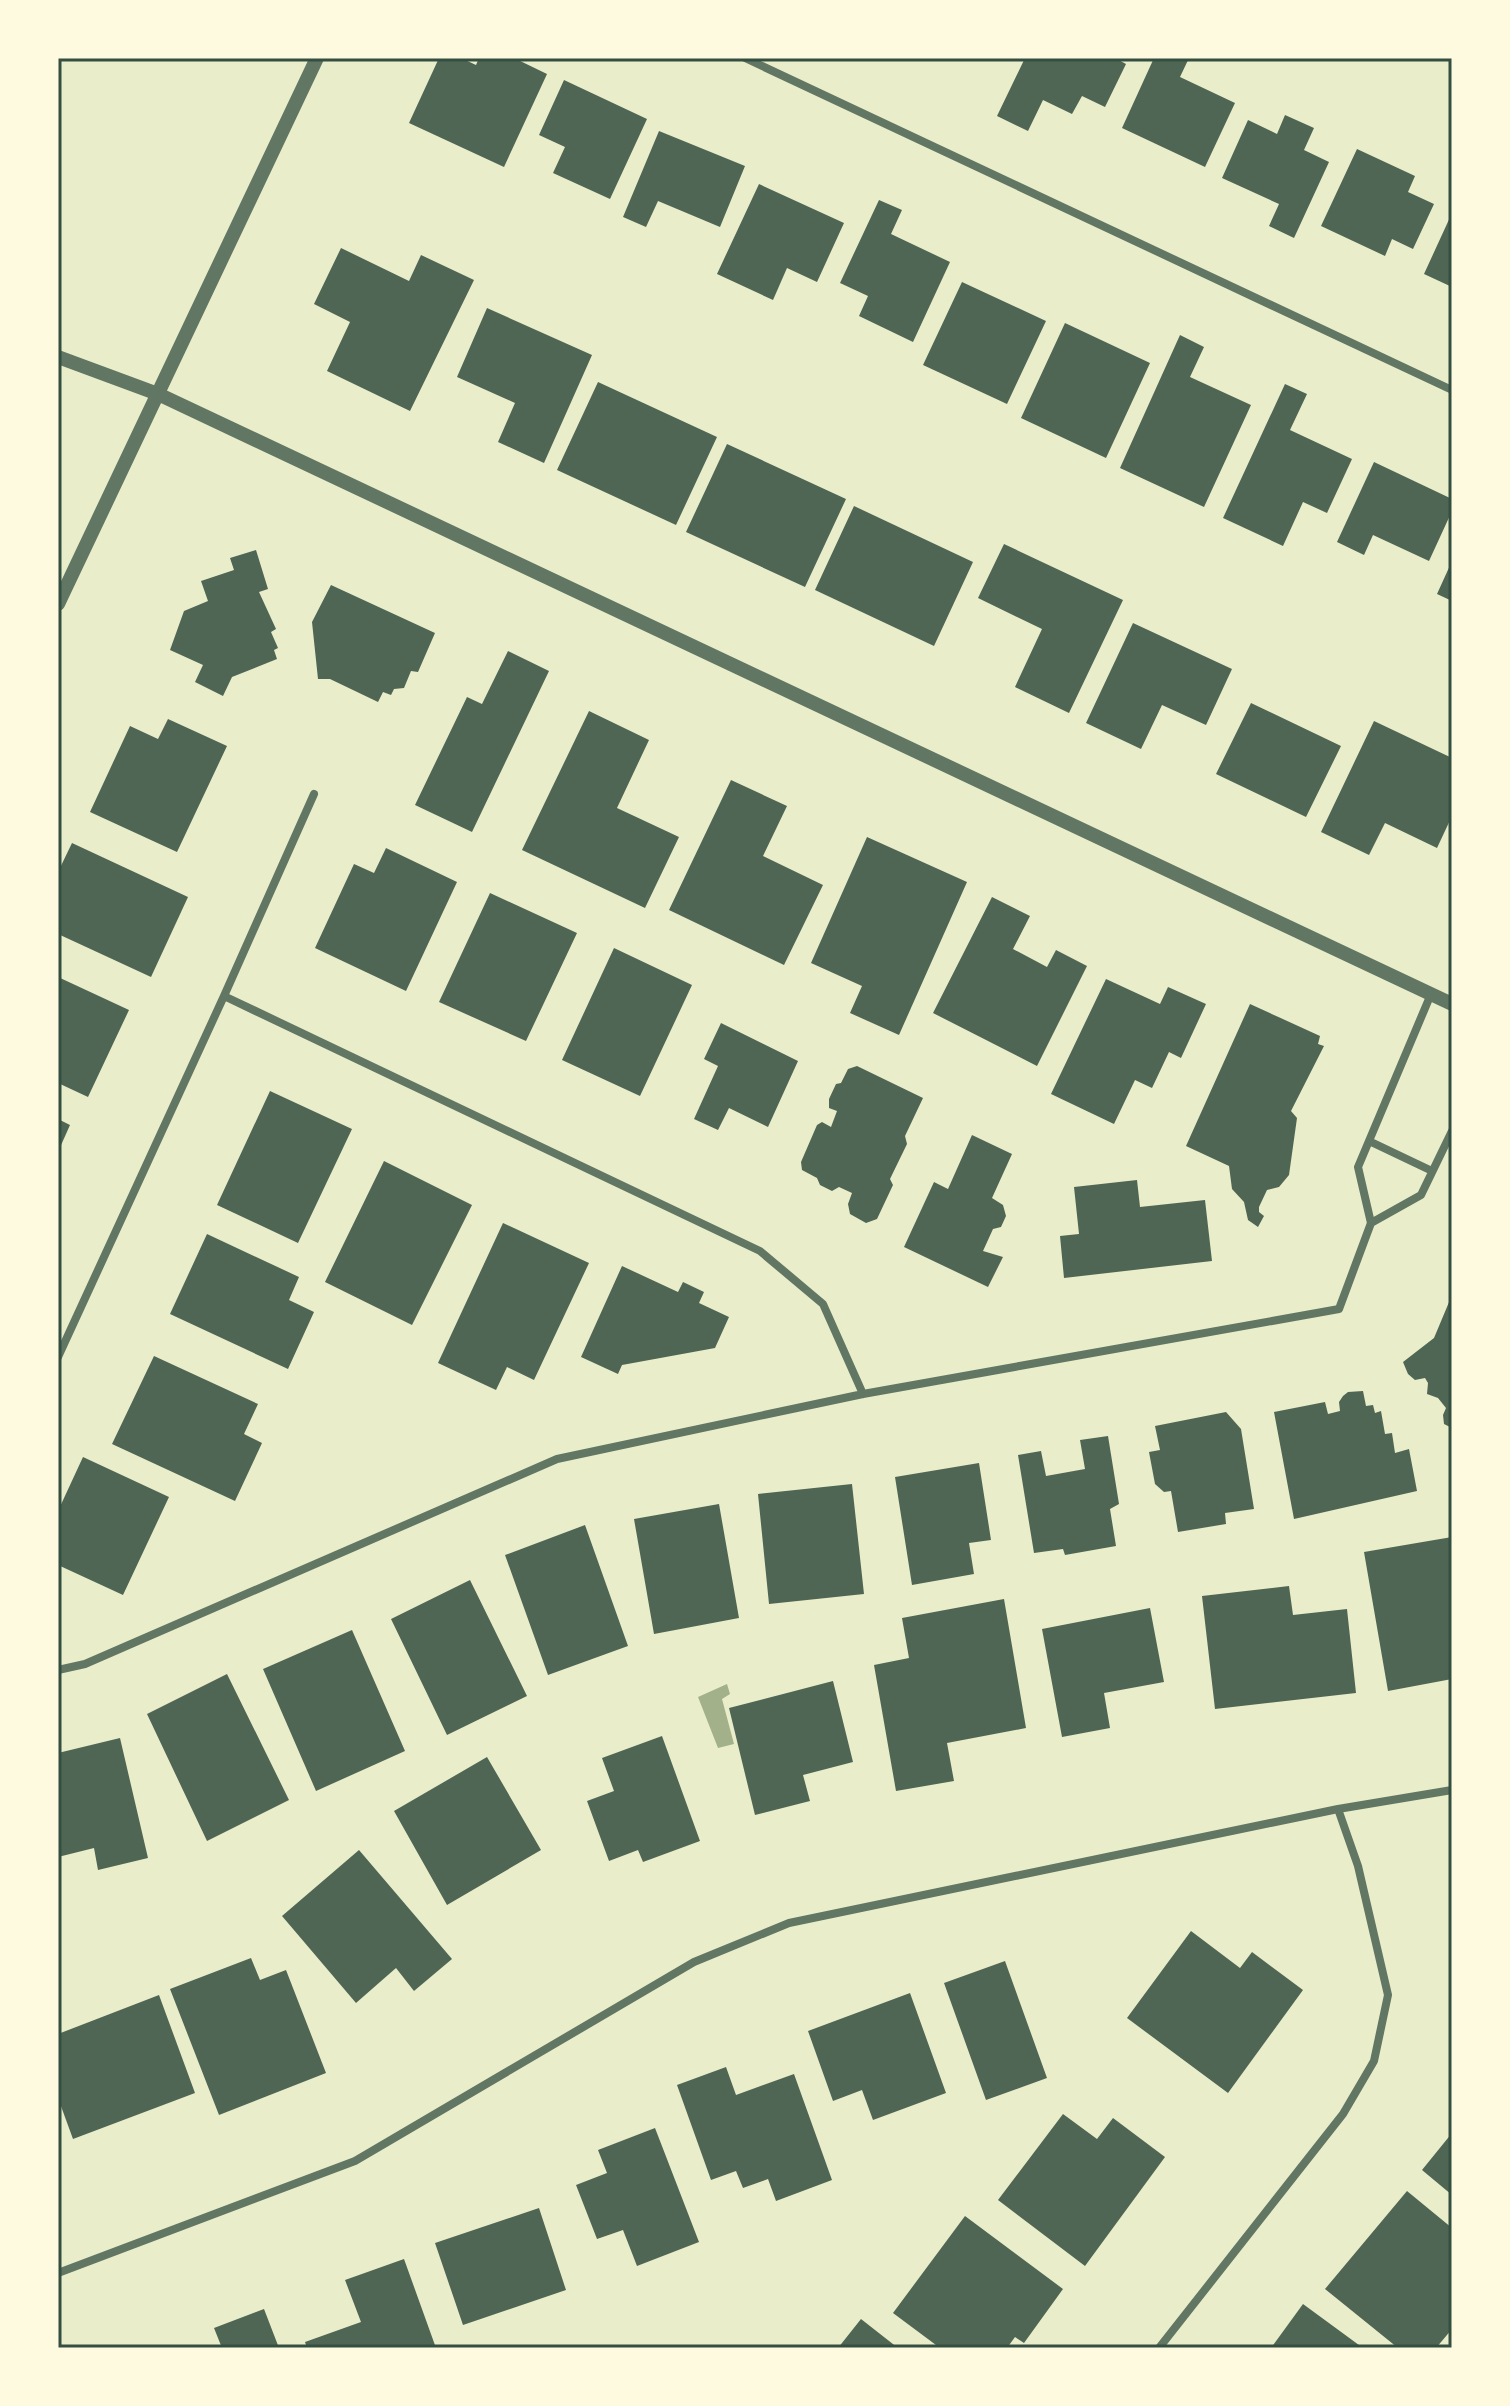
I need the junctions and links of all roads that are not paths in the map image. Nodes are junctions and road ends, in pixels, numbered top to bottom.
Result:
1 (317, 58) edge
2 (745, 58) edge
3 (58, 357) edge
4 (1452, 390) edge
5 (158, 394) junction
6 (58, 604) edge
7 (314, 794) dead end
8 (1431, 994) junction
9 (224, 996) junction
10 (1452, 1004) edge
11 (1452, 1131) edge
12 (1369, 1141) junction
13 (1432, 1171) junction
14 (1371, 1223) junction
15 (58, 1357) edge
16 (863, 1394) junction
17 (58, 1670) edge
18 (1452, 1790) edge
19 (1338, 1809) junction
20 (58, 2273) edge
21 (1159, 2348) edge

1 - 5 street
2 - 4 street
3 - 5 street
5 - 6 street
5 - 8 street
7 - 9 street
8 - 10 street
8 - 12 street
9 - 15 street
9 - 16 street
11 - 13 street
12 - 13 street
12 - 14 street
13 - 14 street
14 - 16 street
16 - 17 street
18 - 19 street
19 - 20 street
19 - 21 street

